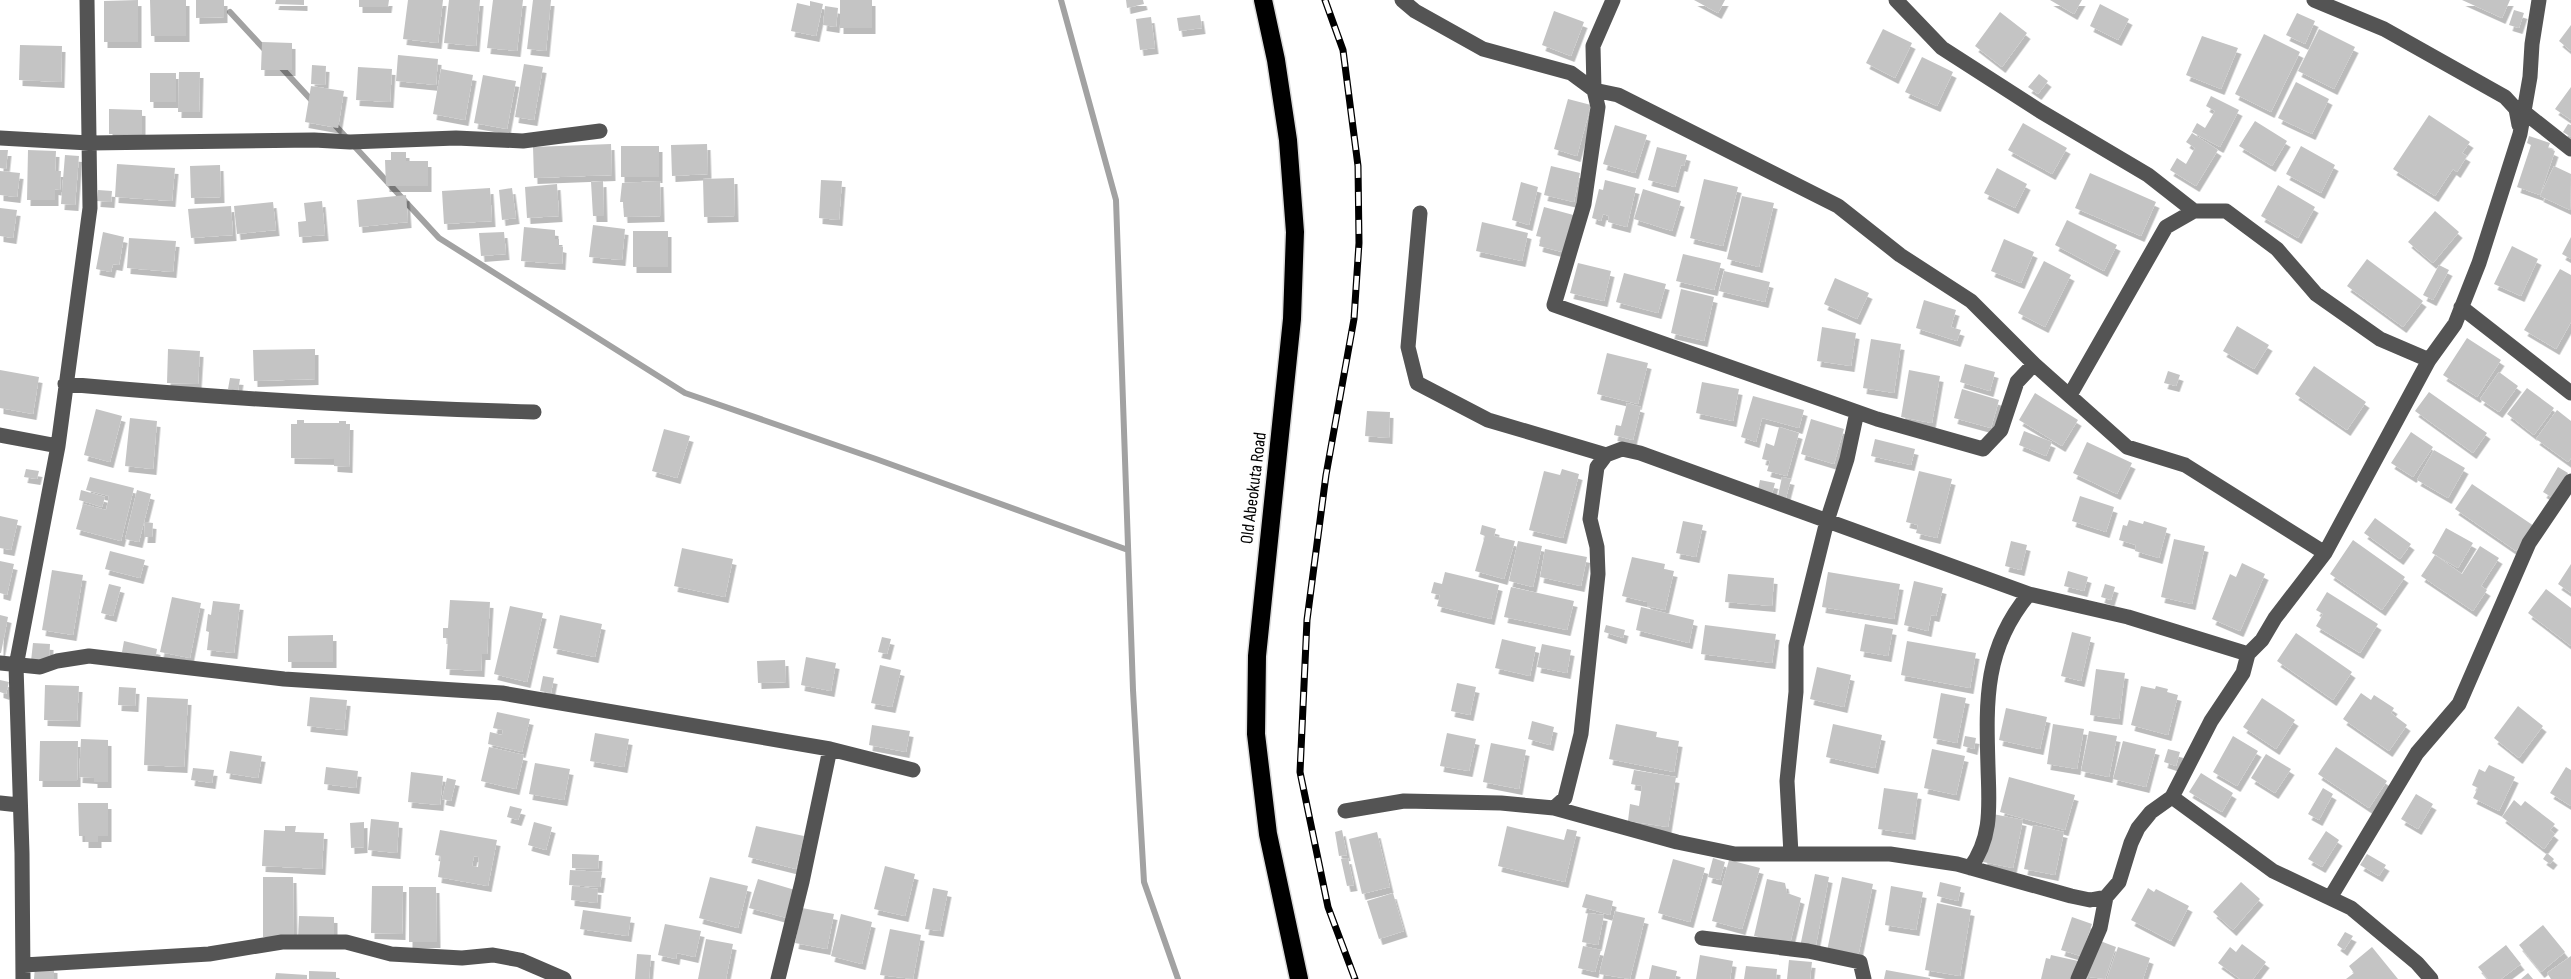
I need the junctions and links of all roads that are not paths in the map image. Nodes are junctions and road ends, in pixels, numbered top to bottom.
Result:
1 (87, 0) edge
2 (1263, 0) edge
3 (1402, 0) edge
4 (1614, 0) edge
5 (1896, 0) edge
6 (2314, 0) edge
7 (2539, 0) edge
8 (1594, 90) junction
9 (2524, 112) junction
10 (600, 131) dead end
11 (2520, 134) junction
12 (0, 138) edge
13 (89, 143) junction
14 (2571, 148) edge
15 (2194, 211) junction
16 (1420, 213) dead end
17 (2462, 307) junction
18 (2429, 360) junction
19 (2034, 364) junction
20 (65, 384) junction
21 (2571, 393) edge
22 (2070, 396) junction
23 (534, 412) dead end
24 (1857, 412) junction
25 (0, 435) edge
26 (58, 446) junction
27 (1606, 455) junction
28 (2571, 480) edge
29 (1827, 521) junction
30 (2325, 554) junction
31 (2029, 594) junction
32 (2248, 654) junction
33 (0, 663) edge
34 (16, 666) junction
35 (830, 749) junction
36 (913, 770) dead end
37 (2172, 797) junction
38 (0, 803) edge
39 (1560, 803) junction
40 (19, 805) junction
41 (1345, 811) dead end
42 (1791, 854) junction
43 (1970, 868) junction
44 (2330, 898) junction
45 (2103, 904) junction
46 (1702, 938) dead end
47 (24, 972) edge
48 (564, 979) edge
49 (778, 979) edge
50 (1299, 979) edge
51 (1864, 979) edge
52 (2078, 979) edge
53 (2431, 979) edge

1 - 13 street
2 - 50 highway, Old Abeokuta Road
3 - 8 street
4 - 8 street
5 - 15 street
6 - 11 street
7 - 9 street
8 - 19 street
8 - 24 street
9 - 11 street
9 - 14 street
10 - 13 street
11 - 17 street
12 - 13 street
13 - 20 street
15 - 18 street
15 - 22 street
16 - 27 street
17 - 18 street
17 - 21 street
18 - 30 street
19 - 22 street
19 - 24 street
20 - 23 street
20 - 26 street
22 - 30 street
24 - 29 street
25 - 26 street
26 - 34 street
27 - 29 street
27 - 39 street
28 - 44 street
29 - 31 street
29 - 42 street
30 - 32 street
31 - 32 street
31 - 43 street
32 - 37 street
33 - 34 street
34 - 35 street
34 - 40 street
35 - 36 street
35 - 49 street
37 - 44 street
37 - 45 street
38 - 40 street
39 - 41 street
39 - 42 street
40 - 47 street
42 - 43 street
43 - 45 street
44 - 53 street
45 - 52 street
46 - 51 street
47 - 48 street

